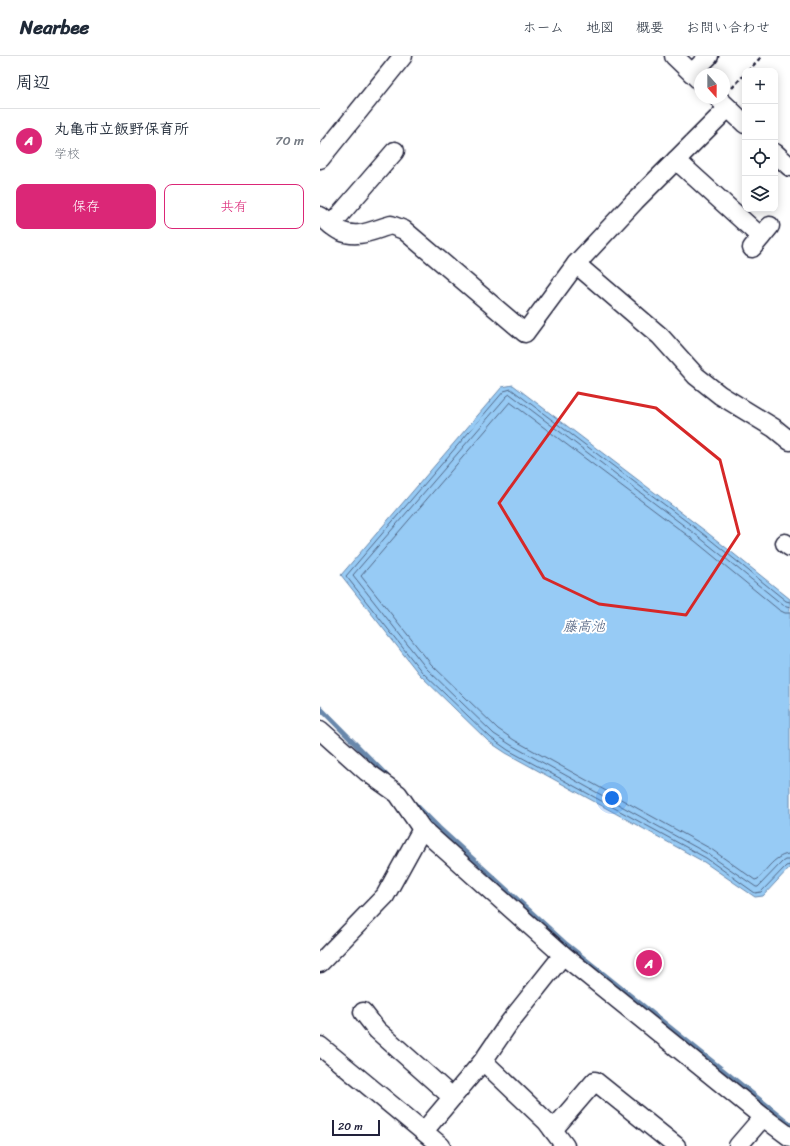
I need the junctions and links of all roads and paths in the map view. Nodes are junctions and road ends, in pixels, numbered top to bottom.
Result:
1 (402, 56) edge
2 (674, 56) edge
3 (709, 56) edge
4 (762, 56) edge
5 (702, 68) edge
6 (751, 68) edge
7 (694, 75) edge
8 (742, 78) edge
9 (730, 93) edge
10 (721, 104) edge
11 (729, 104) edge
12 (742, 120) edge
13 (395, 151) dead end
14 (778, 156) edge
15 (320, 159) edge
16 (676, 160) junction
17 (790, 167) edge
18 (326, 220) edge
19 (761, 237) dead end
20 (576, 264) junction
21 (790, 441) edge
22 (320, 730) edge
23 (422, 830) junction
24 (563, 955) junction
25 (320, 963) edge
26 (363, 1012) dead end
27 (320, 1046) edge
28 (483, 1061) junction
29 (452, 1097) junction
30 (763, 1117) junction
31 (553, 1130) junction
32 (424, 1131) junction
33 (790, 1137) edge
34 (441, 1146) edge
35 (565, 1146) edge
36 (676, 1146) edge
37 (738, 1146) edge

1 - 15 street
2 - 7 street
3 - 5 street
4 - 6 path
8 - 9 path
10 - 16 street
11 - 12 street
13 - 18 street
14 - 17 street
16 - 19 street
16 - 20 street
18 - 20 street
20 - 21 street
22 - 23 street
23 - 24 street
23 - 25 street
24 - 28 street
24 - 30 street
26 - 29 street
27 - 32 street
28 - 29 street
28 - 31 street
29 - 32 street
30 - 33 street
30 - 37 street
31 - 35 street
31 - 36 street
32 - 34 street

